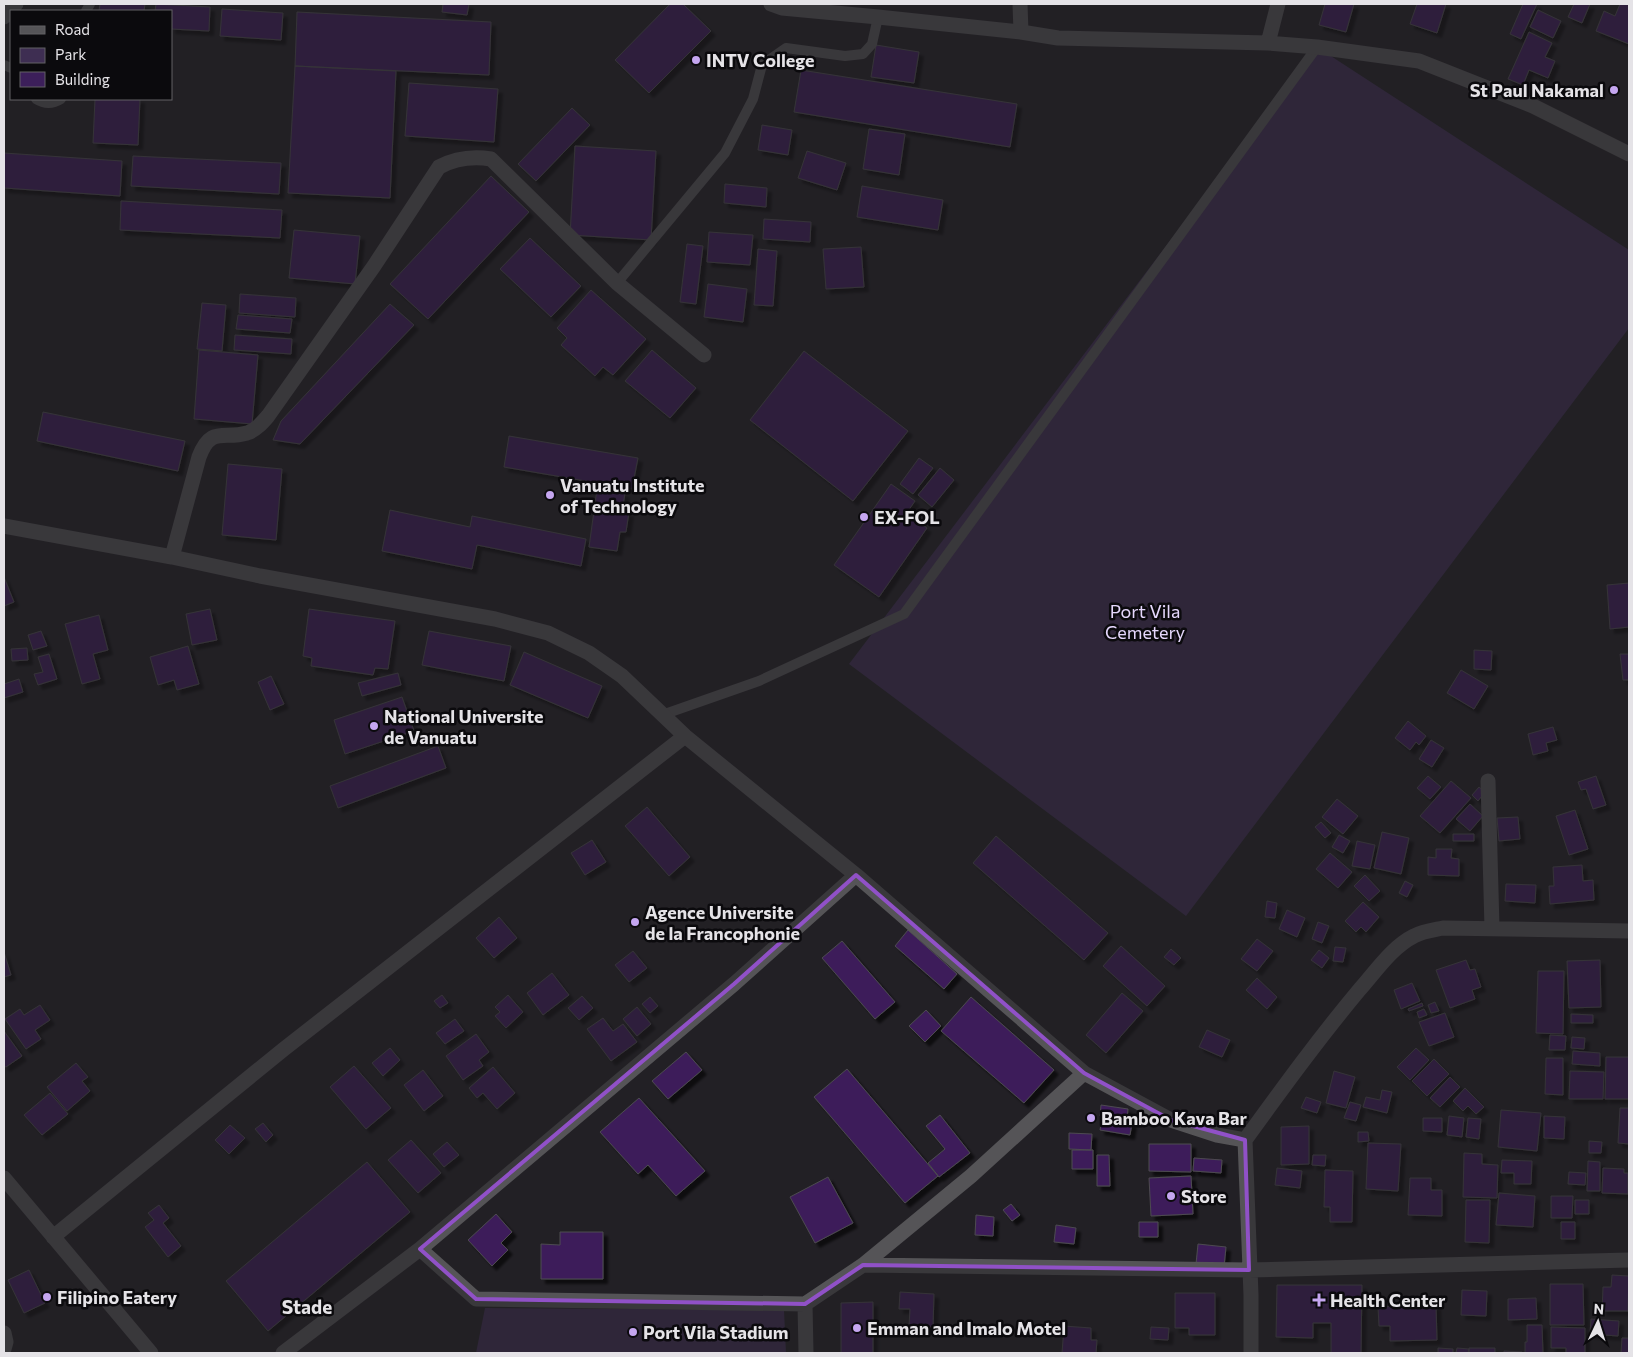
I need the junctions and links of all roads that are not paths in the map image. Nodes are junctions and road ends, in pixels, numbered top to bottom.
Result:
1 (1020, 4) edge
2 (1278, 4) edge
3 (778, 5) edge
4 (878, 16) junction
5 (1021, 32) junction
6 (1268, 43) junction
7 (1317, 47) junction
8 (39, 100) edge
9 (58, 100) edge
10 (1629, 154) edge
11 (617, 283) junction
12 (704, 355) dead end
13 (4, 526) edge
14 (172, 557) junction
15 (662, 715) junction
16 (685, 736) junction
17 (1488, 781) dead end
18 (856, 875) junction
19 (1492, 928) junction
20 (1629, 931) edge
21 (1084, 1073) junction
22 (1245, 1140) junction
23 (4, 1178) edge
24 (53, 1237) junction
25 (420, 1249) junction
26 (1629, 1260) edge
27 (863, 1264) junction
28 (1248, 1270) junction
29 (805, 1304) junction
30 (4, 1333) edge
31 (4, 1349) edge
32 (151, 1353) edge
33 (284, 1353) edge
34 (806, 1353) edge
35 (1251, 1353) edge

1 - 5 street
2 - 6 street
3 - 4 street
4 - 5 street
4 - 11 lane
5 - 6 street
6 - 7 street
7 - 10 street
7 - 15 lane
8 - 9 lane
11 - 12 street
11 - 14 street
13 - 14 street
14 - 15 street
15 - 16 street
16 - 18 street
16 - 24 street
17 - 19 street
18 - 21 street
18 - 25 street
19 - 20 street
19 - 22 street
21 - 22 street
21 - 27 street
22 - 28 street
23 - 24 street
24 - 32 street
25 - 29 street
25 - 33 street
26 - 28 street
27 - 28 street
27 - 29 street
28 - 35 street
29 - 34 street
30 - 31 street

